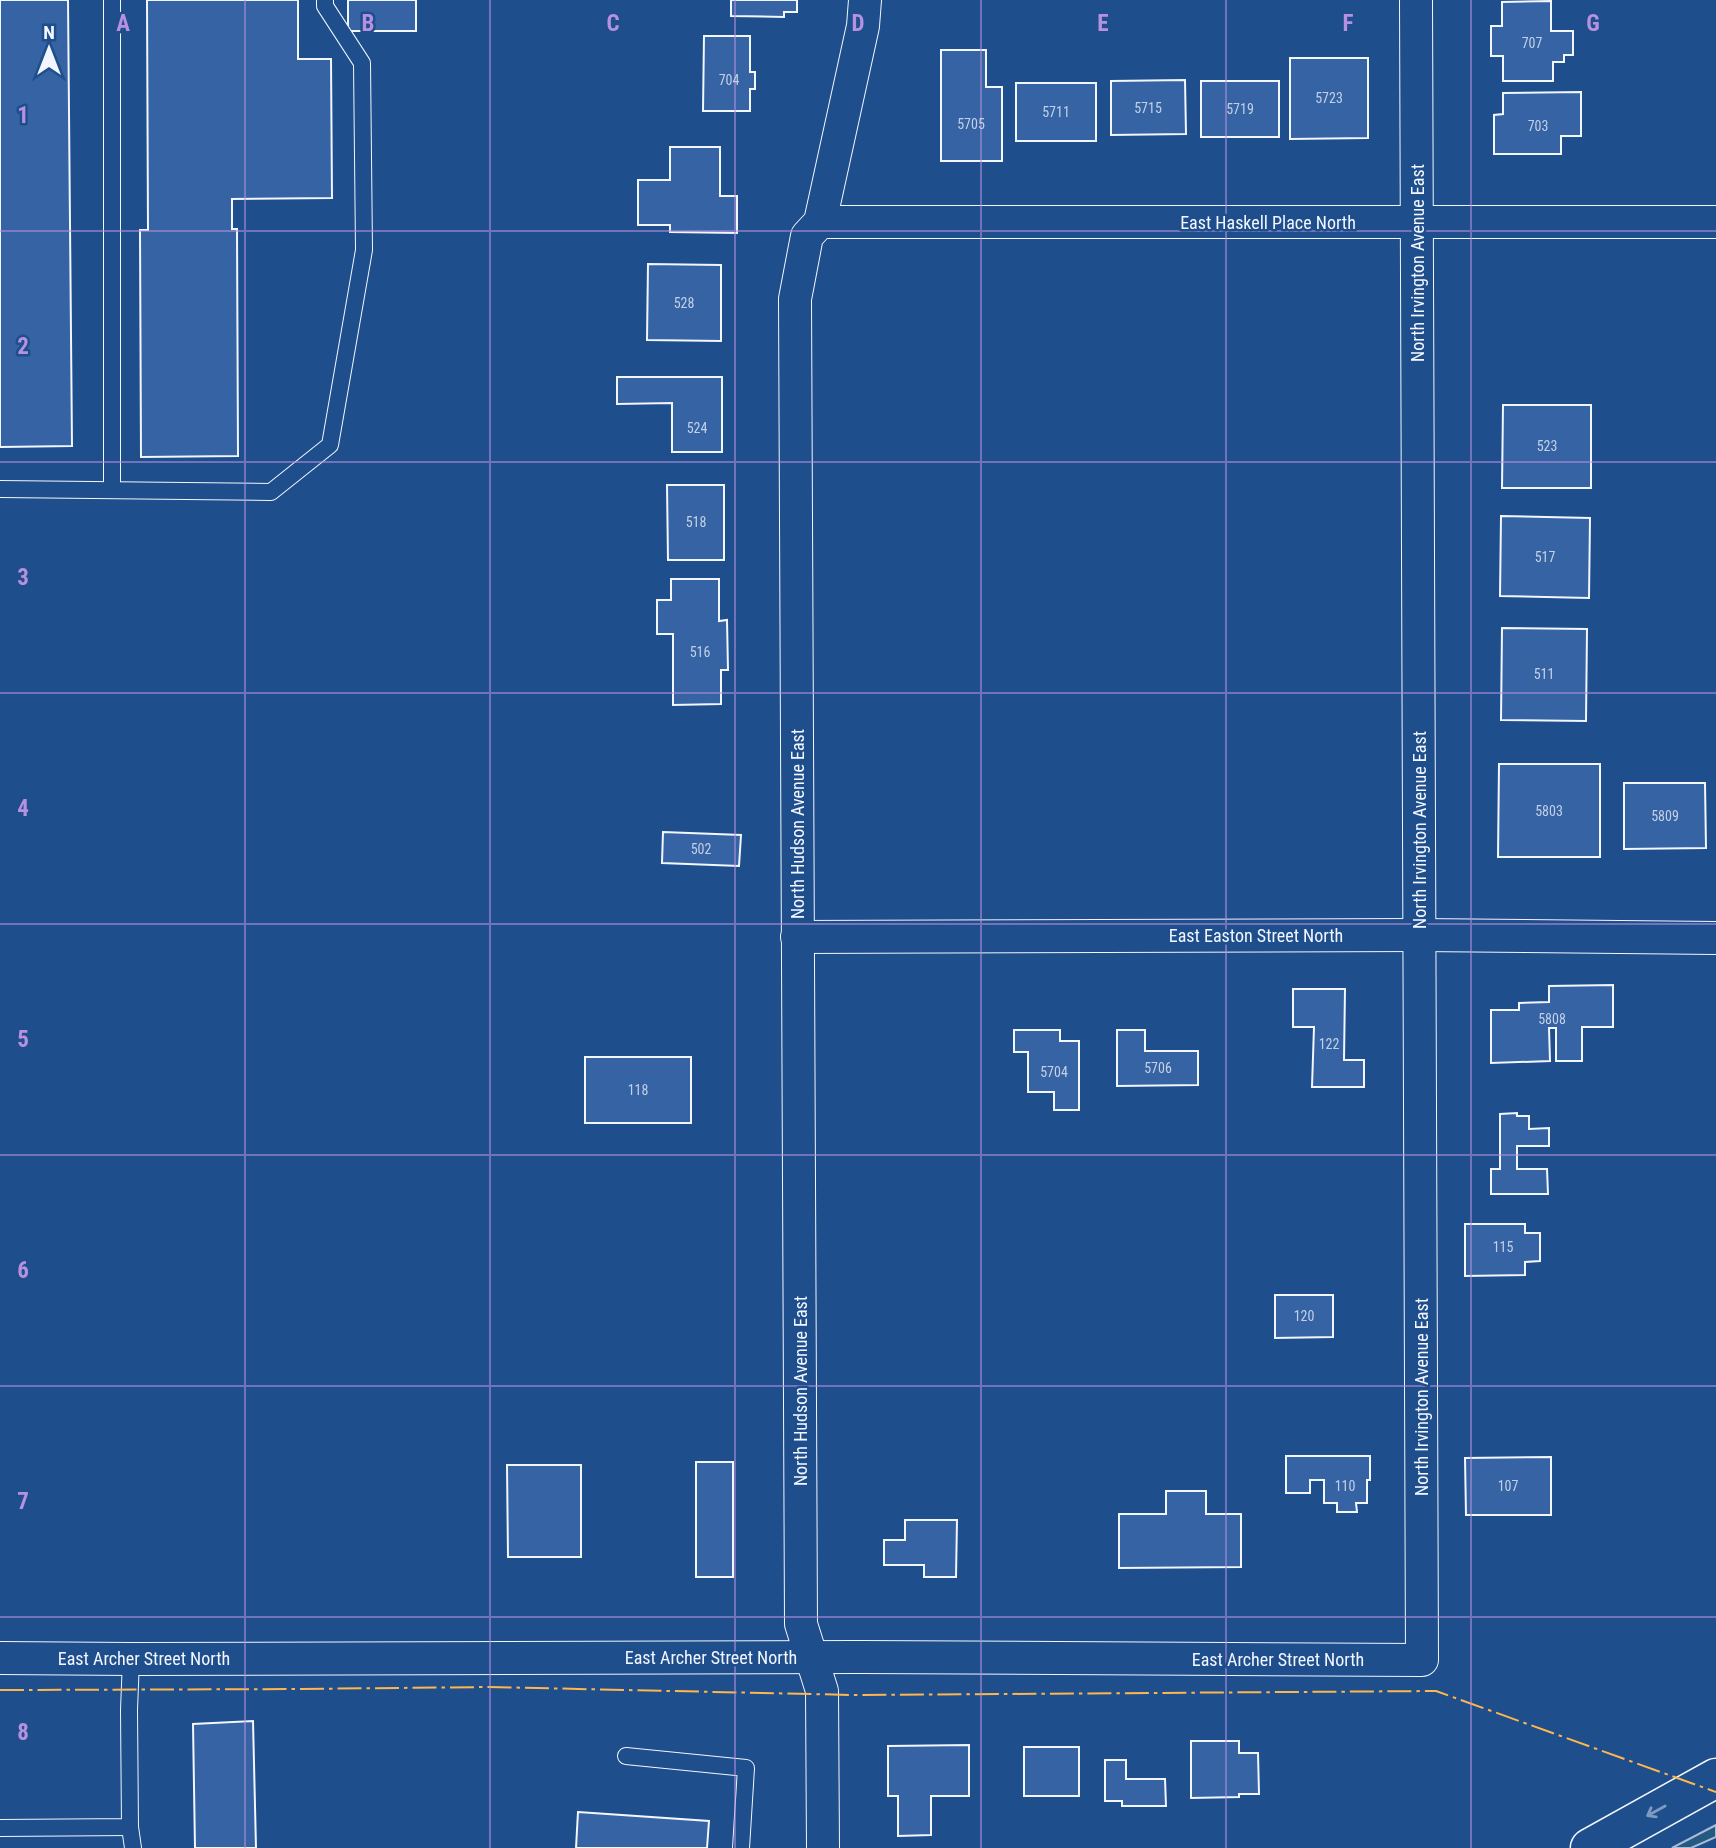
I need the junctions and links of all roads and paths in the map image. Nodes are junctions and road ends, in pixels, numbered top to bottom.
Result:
1 (112, 0) edge
2 (325, 0) edge
3 (865, 0) edge
4 (1416, 0) edge
5 (820, 222) junction
6 (1416, 222) junction
7 (1716, 222) edge
8 (0, 489) edge
9 (112, 490) junction
10 (1419, 935) junction
11 (797, 937) junction
12 (1716, 938) edge
13 (812, 1657) junction
14 (0, 1658) edge
15 (131, 1659) junction
16 (1422, 1660) joint
17 (626, 1756) dead end
18 (1716, 1778) edge
19 (130, 1827) junction
20 (0, 1828) edge
21 (133, 1848) edge
22 (741, 1848) edge
23 (823, 1848) edge
24 (1590, 1848) edge

1 - 9 lane
2 - 9 lane
3 - 5 street, North Hudson Avenue East
4 - 6 street, North Irvington Avenue East
5 - 6 street, East Haskell Place North
5 - 11 street, North Hudson Avenue East
6 - 7 street, East Haskell Place North
6 - 10 street, North Irvington Avenue East
8 - 9 lane
10 - 11 street, East Easton Street North
10 - 12 street, East Easton Street North
10 - 16 street, North Irvington Avenue East
11 - 13 street, North Hudson Avenue East
13 - 15 street, East Archer Street North
13 - 16 street, East Archer Street North
13 - 23 street, North Hudson Avenue East
14 - 15 street, East Archer Street North
15 - 19 lane
17 - 22 lane
18 -> 24 highway
19 - 20 lane
19 - 21 lane

